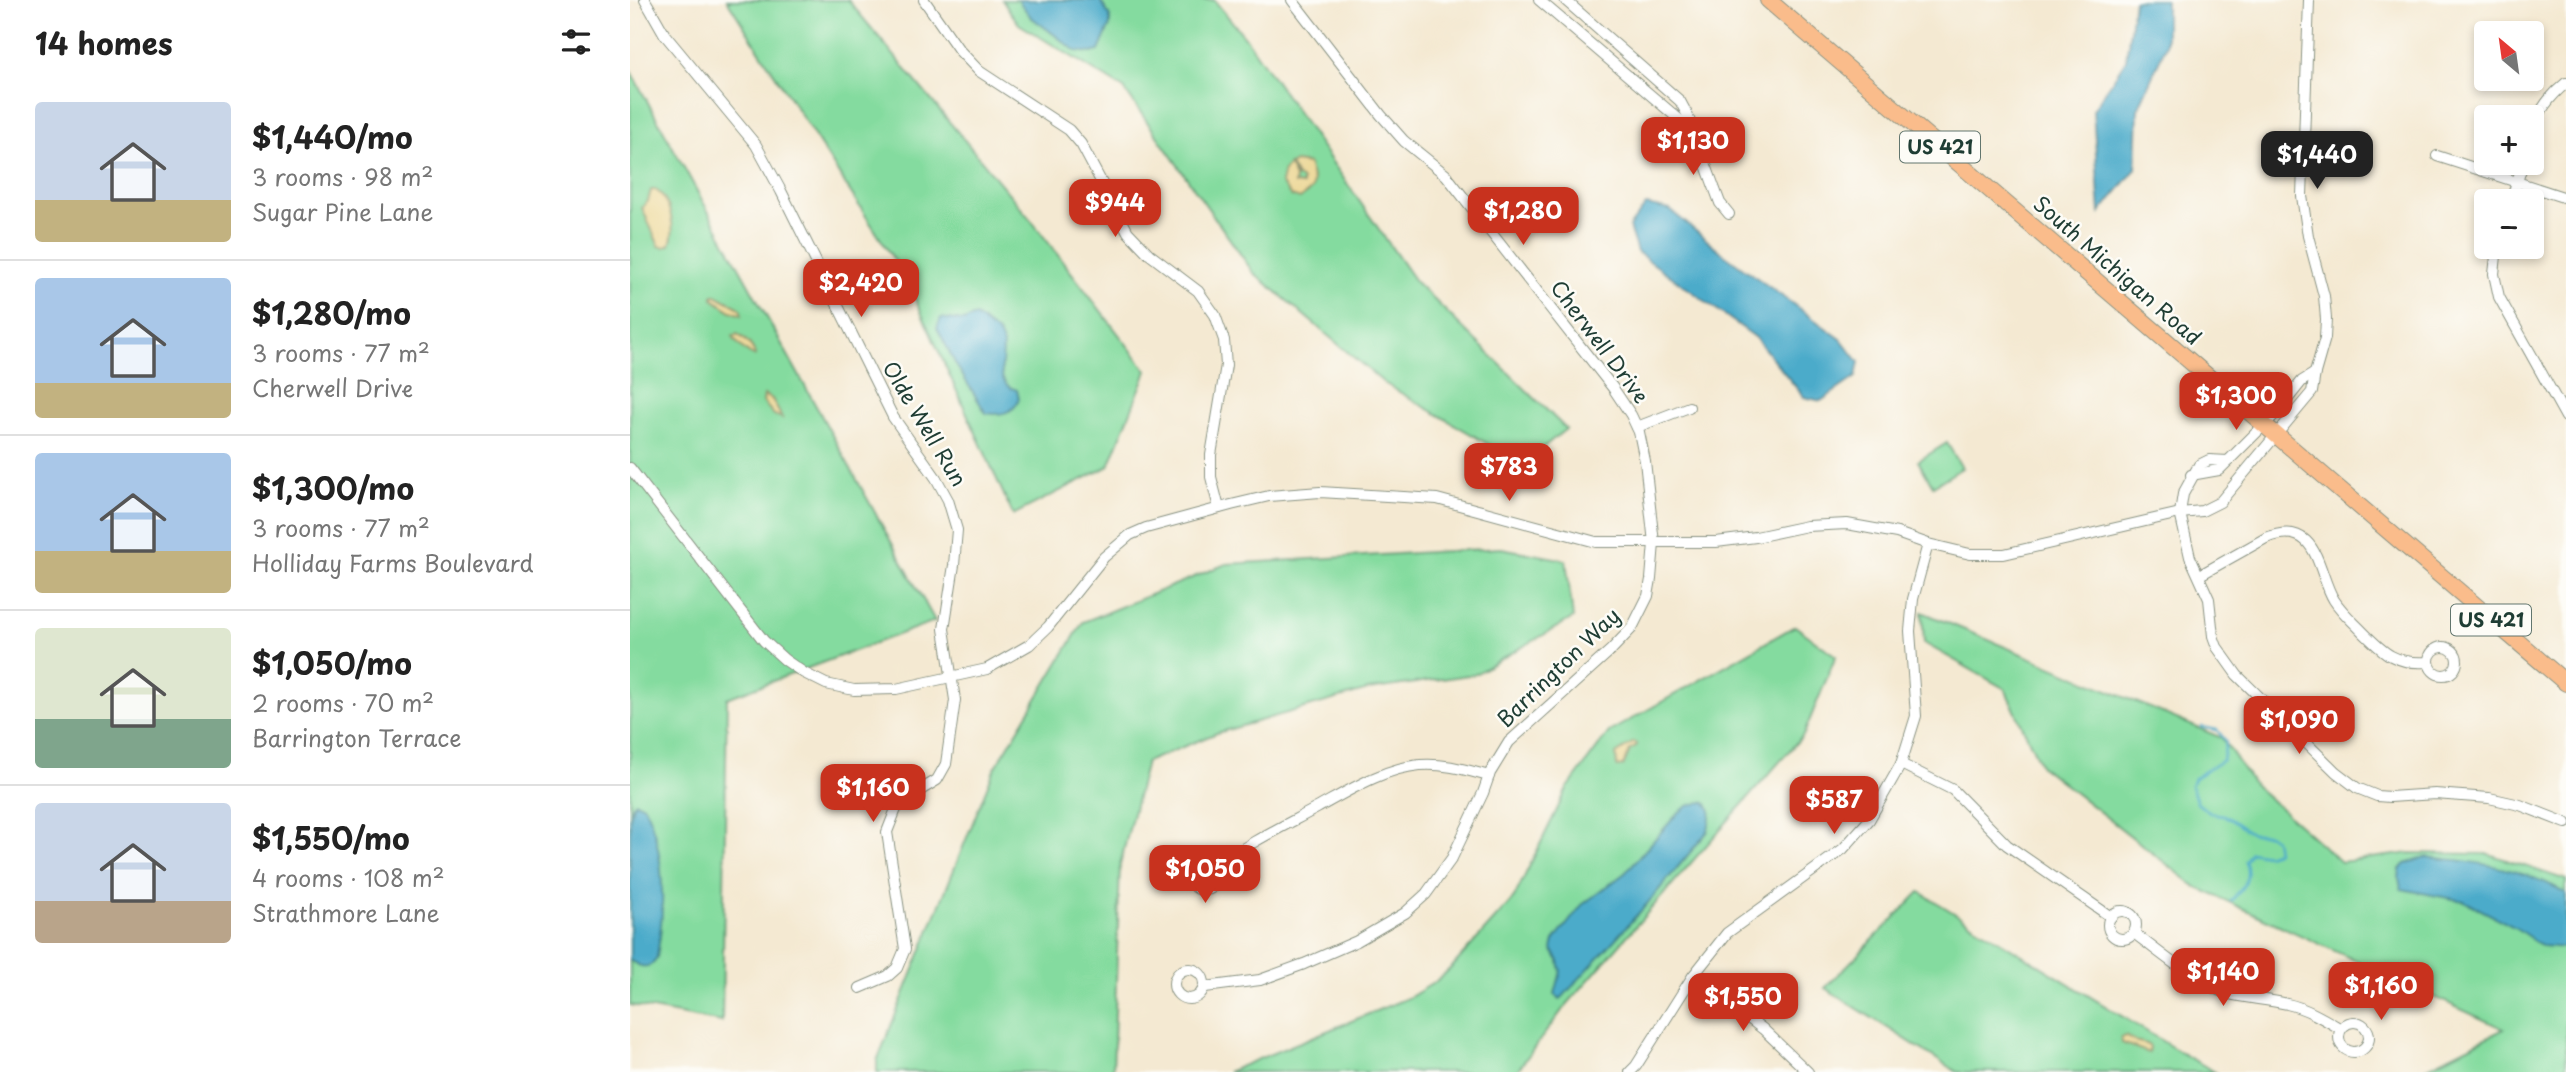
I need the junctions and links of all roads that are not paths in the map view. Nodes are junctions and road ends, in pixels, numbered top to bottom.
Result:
1 (645, 0) edge
2 (924, 0) edge
3 (1292, 0) edge
4 (1539, 0) edge
5 (1565, 0) edge
6 (1768, 0) edge
7 (2309, 0) edge
8 (1627, 53) junction
9 (1617, 66) junction
10 (2566, 83) edge
11 (2544, 108) edge
12 (1689, 123) junction
13 (2437, 156) dead end
14 (2519, 175) edge
15 (2516, 183) junction
16 (2514, 189) edge
17 (2566, 198) edge
18 (1728, 214) dead end
19 (2496, 259) edge
20 (1689, 407) dead end
21 (2566, 417) edge
22 (1637, 427) junction
23 (2269, 431) junction
24 (630, 468) edge
25 (1219, 508) junction
26 (2180, 513) junction
27 (1654, 543) junction
28 (1927, 544) junction
29 (2200, 575) junction
30 (2428, 662) dead end
31 (950, 677) junction
32 (2566, 683) edge
33 (1901, 764) junction
34 (1489, 776) junction
35 (2566, 823) edge
36 (1216, 868) dead end
37 (2110, 918) junction
38 (2134, 933) junction
39 (1693, 976) junction
40 (1205, 987) dead end
41 (860, 988) dead end
42 (2341, 1029) dead end
43 (1630, 1072) edge
44 (1808, 1072) edge

1 - 31 street, Olde Well Run
2 - 25 street
3 - 22 street, Cherwell Drive
4 - 9 street
5 - 8 street
6 - 23 main road, South Michigan Road / US 421
7 - 23 street
8 - 9 street
8 - 12 street
9 - 12 street
10 - 11 street
12 - 18 street
13 - 15 street
14 - 15 street
15 - 16 street
15 - 17 street
19 - 21 street
20 - 22 street
22 - 27 street, Cherwell Drive
23 - 26 street
23 - 26 street
23 - 32 main road, South Michigan Road / US 421
24 - 31 street
25 - 27 street
25 - 31 street
26 - 28 street
26 - 29 street
27 - 28 street
27 - 34 street, Barrington Way
28 - 33 street
29 - 30 street
29 - 35 street
31 - 41 street, Olde Well Run
33 - 37 street
33 - 39 street
34 - 36 street
34 - 40 street, Barrington Way
37 - 38 street
37 - 38 street
38 - 42 street
39 - 43 street
39 - 44 street

